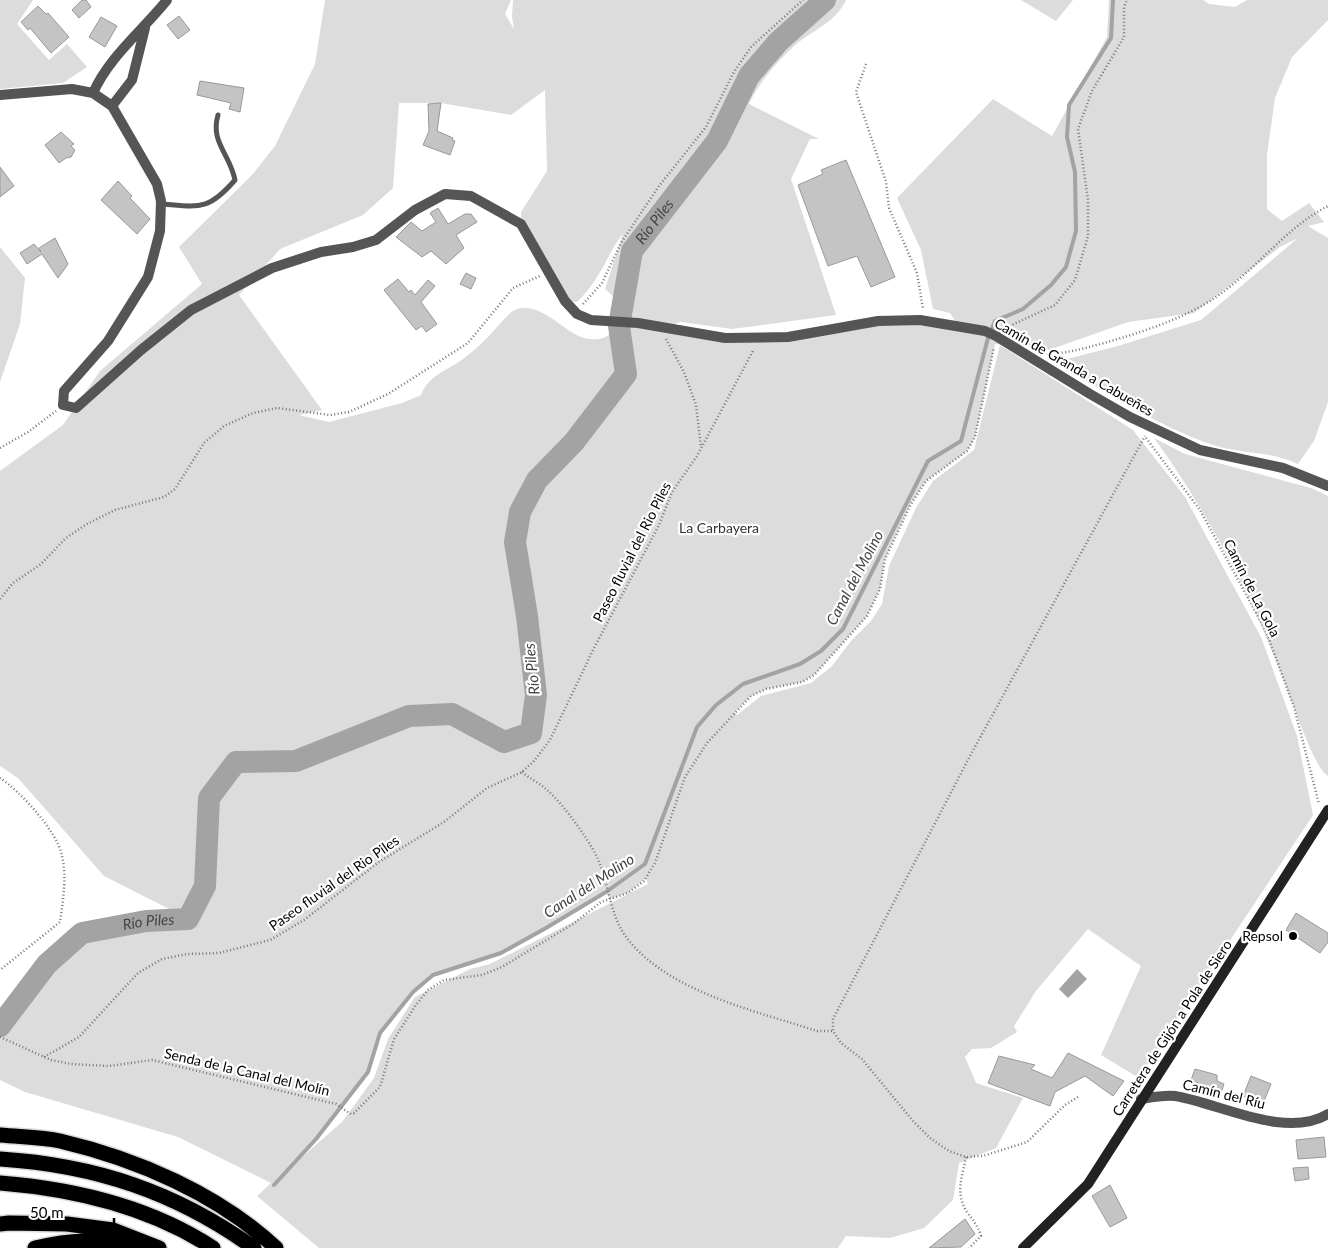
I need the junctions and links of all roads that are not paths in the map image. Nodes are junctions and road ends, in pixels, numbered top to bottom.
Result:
1 (166, 0) edge
2 (146, 26) junction
3 (93, 93) junction
4 (0, 95) edge
5 (112, 106) junction
6 (218, 114) dead end
7 (161, 204) junction
8 (1328, 486) edge
9 (1325, 814) edge
10 (1141, 1099) junction
11 (1328, 1114) edge
12 (0, 1135) edge
13 (0, 1159) edge
14 (0, 1183) edge
15 (0, 1224) edge
16 (35, 1248) edge
17 (151, 1248) edge
18 (158, 1248) edge
19 (213, 1248) edge
20 (254, 1248) edge
21 (276, 1248) edge
22 (1023, 1248) edge

1 - 2 street
2 - 3 street
2 - 5 street
3 - 4 street
3 - 5 street
5 - 7 street
6 - 7 lane
7 - 8 street, Camín de Granda a Cabueñes
9 - 10 street, Carretera de Gijón a Pola de Siero
10 - 11 street, Camín del Ríu
10 - 22 street, Carretera de Gijón a Pola de Siero
12 - 21 highway
13 - 20 highway
14 - 19 highway
15 - 18 highway
16 - 17 highway

